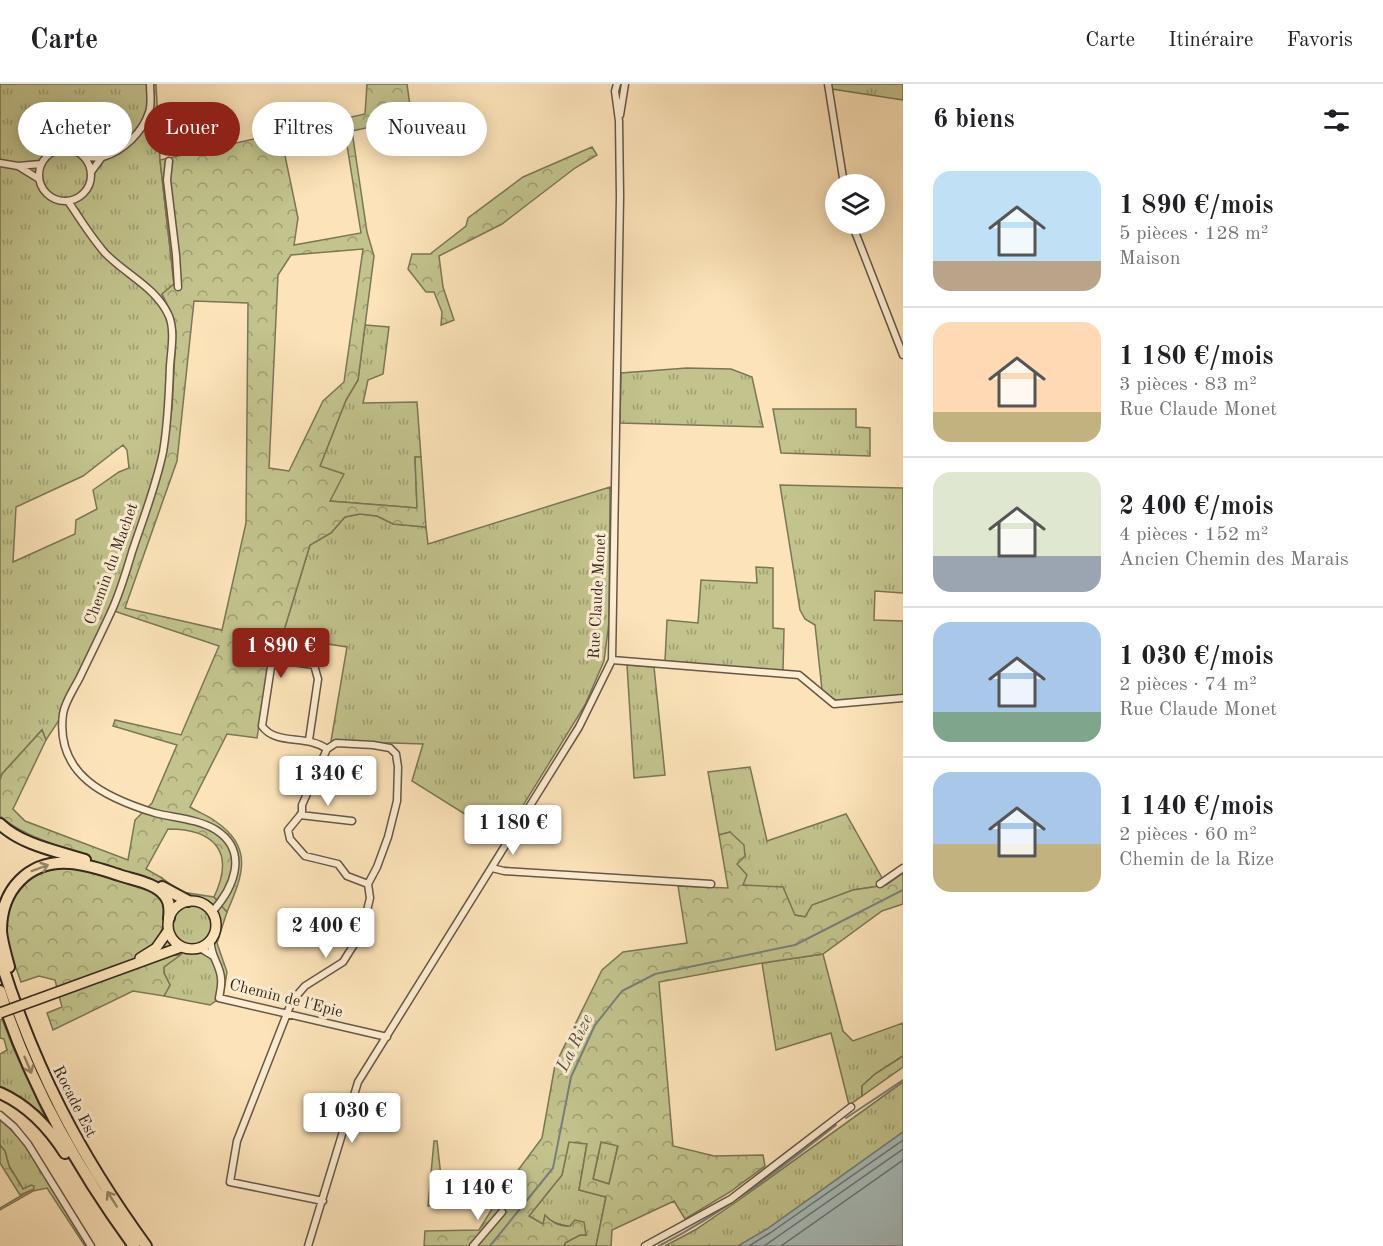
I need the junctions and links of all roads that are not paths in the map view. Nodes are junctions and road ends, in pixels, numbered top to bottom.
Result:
1 (150, 84) edge
2 (617, 84) edge
3 (625, 84) edge
4 (828, 84) edge
5 (619, 121) junction
6 (102, 157) junction
7 (84, 158) junction
8 (169, 160) dead end
9 (0, 163) edge
10 (41, 164) junction
11 (18, 166) junction
12 (91, 172) junction
13 (842, 174) edge
14 (39, 179) junction
15 (79, 197) junction
16 (68, 201) junction
17 (78, 217) junction
18 (856, 234) edge
19 (178, 287) dead end
20 (903, 356) edge
21 (612, 660) junction
22 (903, 698) edge
23 (309, 740) junction
24 (327, 749) junction
25 (300, 815) junction
26 (352, 821) dead end
27 (0, 824) edge
28 (492, 868) junction
29 (903, 868) edge
30 (368, 884) junction
31 (711, 884) dead end
32 (880, 884) dead end
33 (188, 901) junction
34 (212, 912) junction
35 (169, 918) junction
36 (168, 932) junction
37 (211, 940) junction
38 (181, 947) junction
39 (200, 948) junction
40 (213, 957) junction
41 (0, 958) edge
42 (127, 966) junction
43 (6, 979) junction
44 (0, 991) edge
45 (0, 1013) edge
46 (286, 1014) junction
47 (387, 1037) junction
48 (0, 1093) edge
49 (851, 1107) dead end
50 (0, 1115) edge
51 (91, 1183) junction
52 (323, 1201) junction
53 (502, 1212) dead end
54 (91, 1246) edge
55 (134, 1246) edge
56 (146, 1246) edge
57 (308, 1246) edge
58 (473, 1246) edge
59 (645, 1246) edge

1 - 6 street
2 - 5 street, Rue Claude Monet
3 - 5 street, Rue Claude Monet
4 - 13 street
5 - 21 street, Rue Claude Monet
6 - 7 street
6 - 12 street
7 - 10 street
7 - 12 street
8 - 19 street
9 - 11 street
10 - 11 street
10 - 14 street
11 - 14 street
12 - 15 street
14 - 16 street
15 - 16 street
15 - 17 street
16 - 17 street, Chemin du Machet
17 - 34 street, Chemin du Machet
18 - 20 street
21 - 22 street
21 - 28 street, Rue Claude Monet
23 - 23 street
23 - 24 street
24 - 25 street
24 - 30 street
25 - 26 street
25 - 30 street
27 - 33 highway
28 - 31 street
28 - 47 street, Rue Claude Monet
29 - 32 street
30 - 46 street
33 - 34 main road
33 - 35 main road
34 - 37 main road
35 - 36 main road
43 -> 35 highway
36 - 38 main road
36 - 42 main road
37 - 39 main road
37 - 40 street, Chemin de l'Epie
38 - 39 main road
38 - 42 main road
39 - 40 street
40 - 46 street, Chemin de l'Epie
41 - 43 highway, Rocade Est
42 - 45 main road, bridge
56 -> 43 highway, Rocade Est
44 -> 51 highway, Rocade Est
46 - 47 street, Chemin de l'Epie
46 - 52 street
47 - 52 street, Rue Claude Monet
48 - 51 highway
49 - 59 street
50 - 54 street
51 - 55 highway, Rocade Est
52 - 57 street, Rue Claude Monet
53 - 58 street

